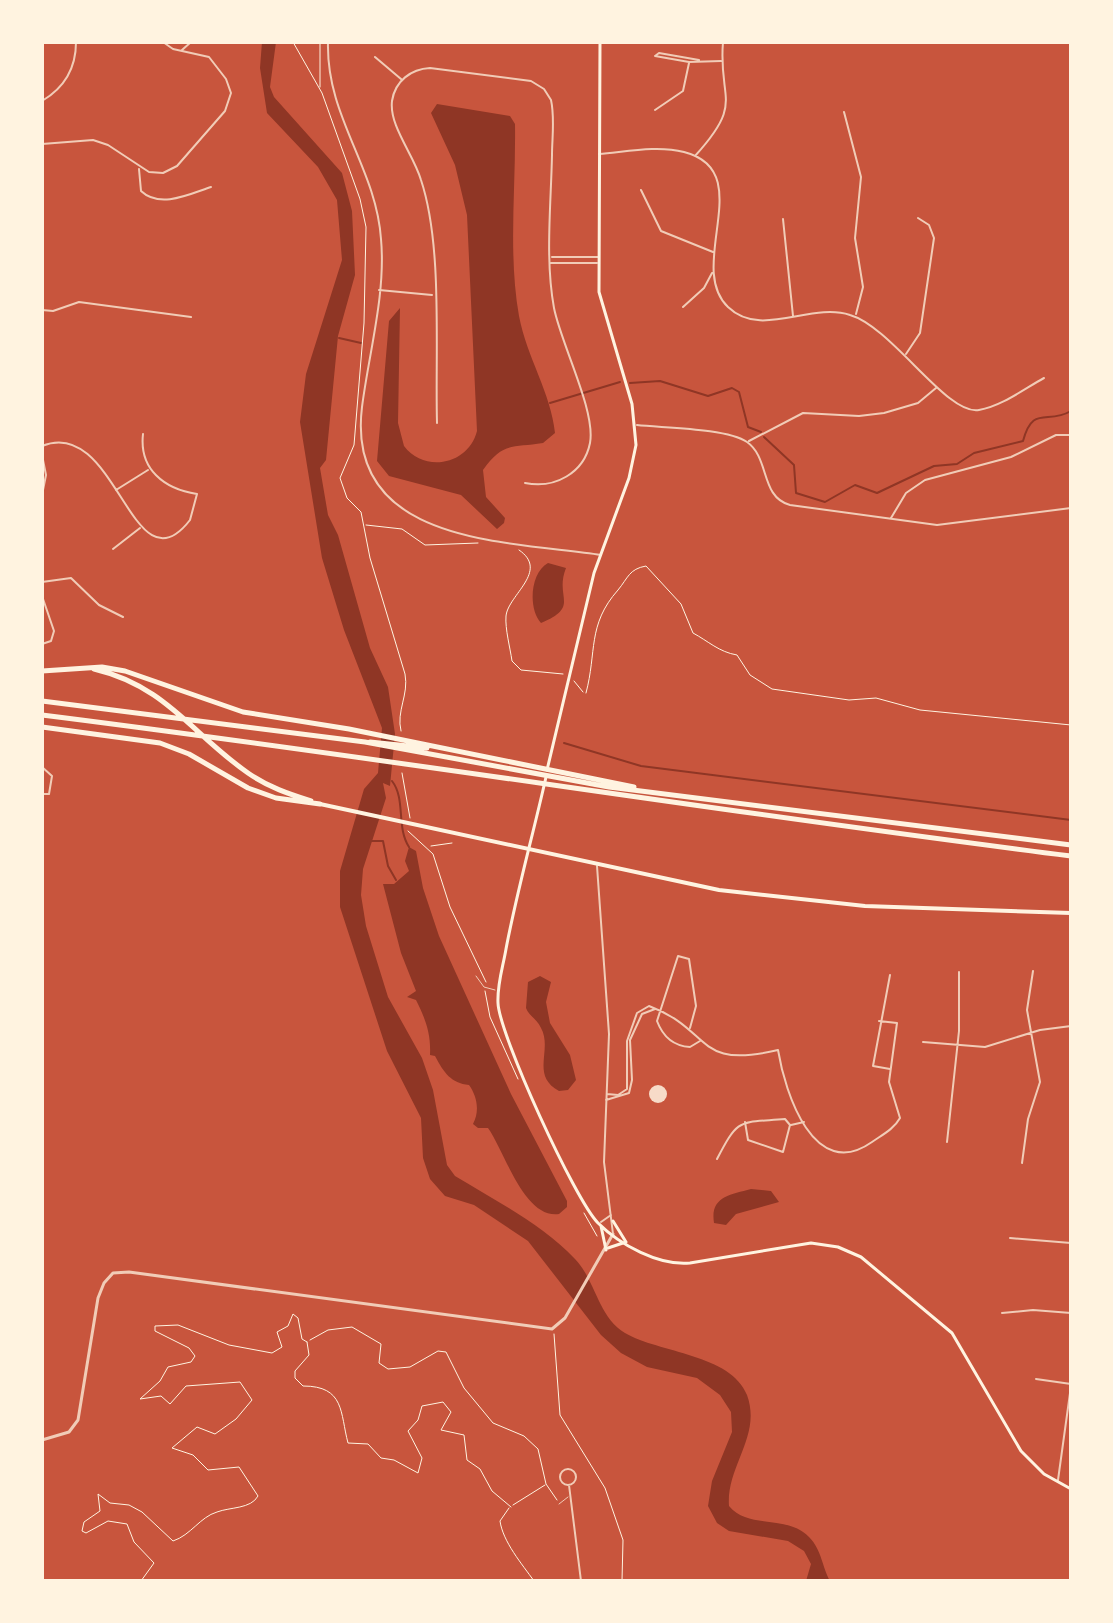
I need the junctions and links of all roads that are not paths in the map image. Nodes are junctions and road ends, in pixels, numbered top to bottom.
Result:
1 (76, 42) edge
2 (163, 42) edge
3 (191, 42) edge
4 (328, 42) edge
5 (600, 42) edge
6 (723, 42) edge
7 (181, 51) junction
8 (375, 57) dead end
9 (699, 60) junction
10 (722, 61) junction
11 (689, 62) junction
12 (402, 80) junction
13 (42, 101) edge
14 (655, 110) dead end
15 (844, 112) dead end
16 (42, 144) edge
17 (599, 154) junction
18 (694, 156) junction
19 (139, 168) junction
20 (211, 187) dead end
21 (641, 190) dead end
22 (918, 218) dead end
23 (783, 219) dead end
24 (713, 253) junction
25 (599, 257) junction
26 (550, 260) junction
27 (599, 263) junction
28 (712, 272) junction
29 (379, 290) junction
30 (434, 295) junction
31 (683, 307) dead end
32 (42, 310) edge
33 (793, 316) junction
34 (855, 316) junction
35 (191, 317) dead end
36 (906, 354) junction
37 (1044, 378) dead end
38 (937, 388) junction
39 (437, 423) dead end
40 (635, 425) junction
41 (143, 434) dead end
42 (1071, 435) edge
43 (747, 442) junction
44 (42, 446) edge
45 (42, 455) edge
46 (150, 468) junction
47 (525, 483) dead end
48 (115, 490) junction
49 (42, 495) edge
50 (1071, 508) edge
51 (890, 519) junction
52 (140, 528) junction
53 (113, 549) dead end
54 (601, 555) junction
55 (42, 582) edge
56 (42, 596) edge
57 (123, 617) dead end
58 (42, 644) edge
59 (87, 668) junction
60 (42, 671) edge
61 (42, 701) edge
62 (42, 715) edge
63 (42, 727) edge
64 (425, 748) junction
65 (42, 767) edge
66 (530, 770) junction
67 (656, 792) junction
68 (42, 794) edge
69 (320, 804) junction
70 (1071, 845) edge
71 (529, 849) junction
72 (1071, 856) edge
73 (597, 865) junction
74 (1071, 913) edge
75 (1033, 971) dead end
76 (959, 972) dead end
77 (890, 975) dead end
78 (476, 976) dead end
79 (498, 990) junction
80 (658, 1010) junction
81 (879, 1021) junction
82 (1071, 1026) edge
83 (690, 1030) junction
84 (1031, 1032) junction
85 (700, 1041) junction
86 (923, 1042) dead end
87 (957, 1046) junction
88 (890, 1069) junction
89 (607, 1094) junction
90 (606, 1100) junction
91 (745, 1122) junction
92 (804, 1122) junction
93 (790, 1125) junction
94 (947, 1142) dead end
95 (717, 1159) dead end
96 (1022, 1163) dead end
97 (612, 1214) junction
98 (613, 1221) junction
99 (599, 1224) junction
100 (613, 1234) junction
101 (1010, 1238) dead end
102 (626, 1242) junction
103 (1071, 1243) edge
104 (607, 1249) junction
105 (1002, 1313) dead end
106 (1071, 1313) edge
107 (1036, 1379) dead end
108 (1071, 1385) edge
109 (42, 1440) edge
110 (1058, 1481) junction
111 (569, 1485) junction
112 (1071, 1489) edge
113 (570, 1497) junction
114 (559, 1503) road end
115 (581, 1581) edge

1 - 13 street
2 - 7 street
3 - 7 street
4 - 29 street
5 - 17 main road
6 - 10 street
7 - 19 street
8 - 12 street
9 - 10 street
9 - 11 street
9 - 11 street
10 - 18 street
11 - 14 street
12 - 26 street
12 - 30 street
15 - 34 street
16 - 19 street
17 - 18 street
17 - 25 main road
18 - 24 street
19 - 20 street
21 - 24 street
22 - 36 street
23 - 33 street
24 - 28 street
25 - 26 street
25 - 27 main road
26 - 27 street
26 - 47 street
27 - 40 main road
28 - 31 street
28 - 33 street
29 - 30 street
29 - 54 street
30 - 39 street
32 - 35 street
33 - 34 street
34 - 36 street
36 - 38 street
37 - 38 street
38 - 43 street
40 - 43 street
40 - 54 main road
41 - 46 street
42 - 51 street
43 - 51 street
44 - 48 street
45 - 49 street
46 - 48 street
46 - 52 street
48 - 52 street
50 - 51 street
52 - 53 street
54 - 71 main road
55 - 57 street
56 - 58 street
59 - 60 highway
59 - 64 highway
59 - 69 highway
61 - 64 highway
62 - 72 highway
63 - 69 highway
64 - 66 highway
64 - 66 highway
65 - 68 street
66 - 67 highway
66 - 67 highway
67 - 70 highway
69 - 71 main road
71 - 73 main road
71 - 79 main road
73 - 74 main road
73 - 89 street
75 - 84 street
76 - 87 street
77 - 81 street
78 - 79 lane
79 - 99 main road
80 - 83 street
80 - 83 street
80 - 85 street
80 - 89 street
80 - 90 street
81 - 88 street
81 - 88 street
82 - 84 street
83 - 85 street
84 - 87 street
84 - 96 street
85 - 92 street
86 - 87 street
87 - 94 street
88 - 92 street
89 - 90 street
90 - 97 street
91 - 93 street
91 - 93 street
91 - 95 street
92 - 93 street
97 - 98 street
97 - 99 street
98 - 100 street
98 - 102 main road
99 - 100 main road
99 - 104 main road
100 - 102 main road
100 - 104 street
101 - 103 street
102 - 104 main road
102 - 110 main road
104 - 109 street
105 - 106 street
107 - 108 street
108 - 110 street
110 - 112 main road
111 - 111 street
111 - 113 street
113 - 114 lane
113 - 115 street

